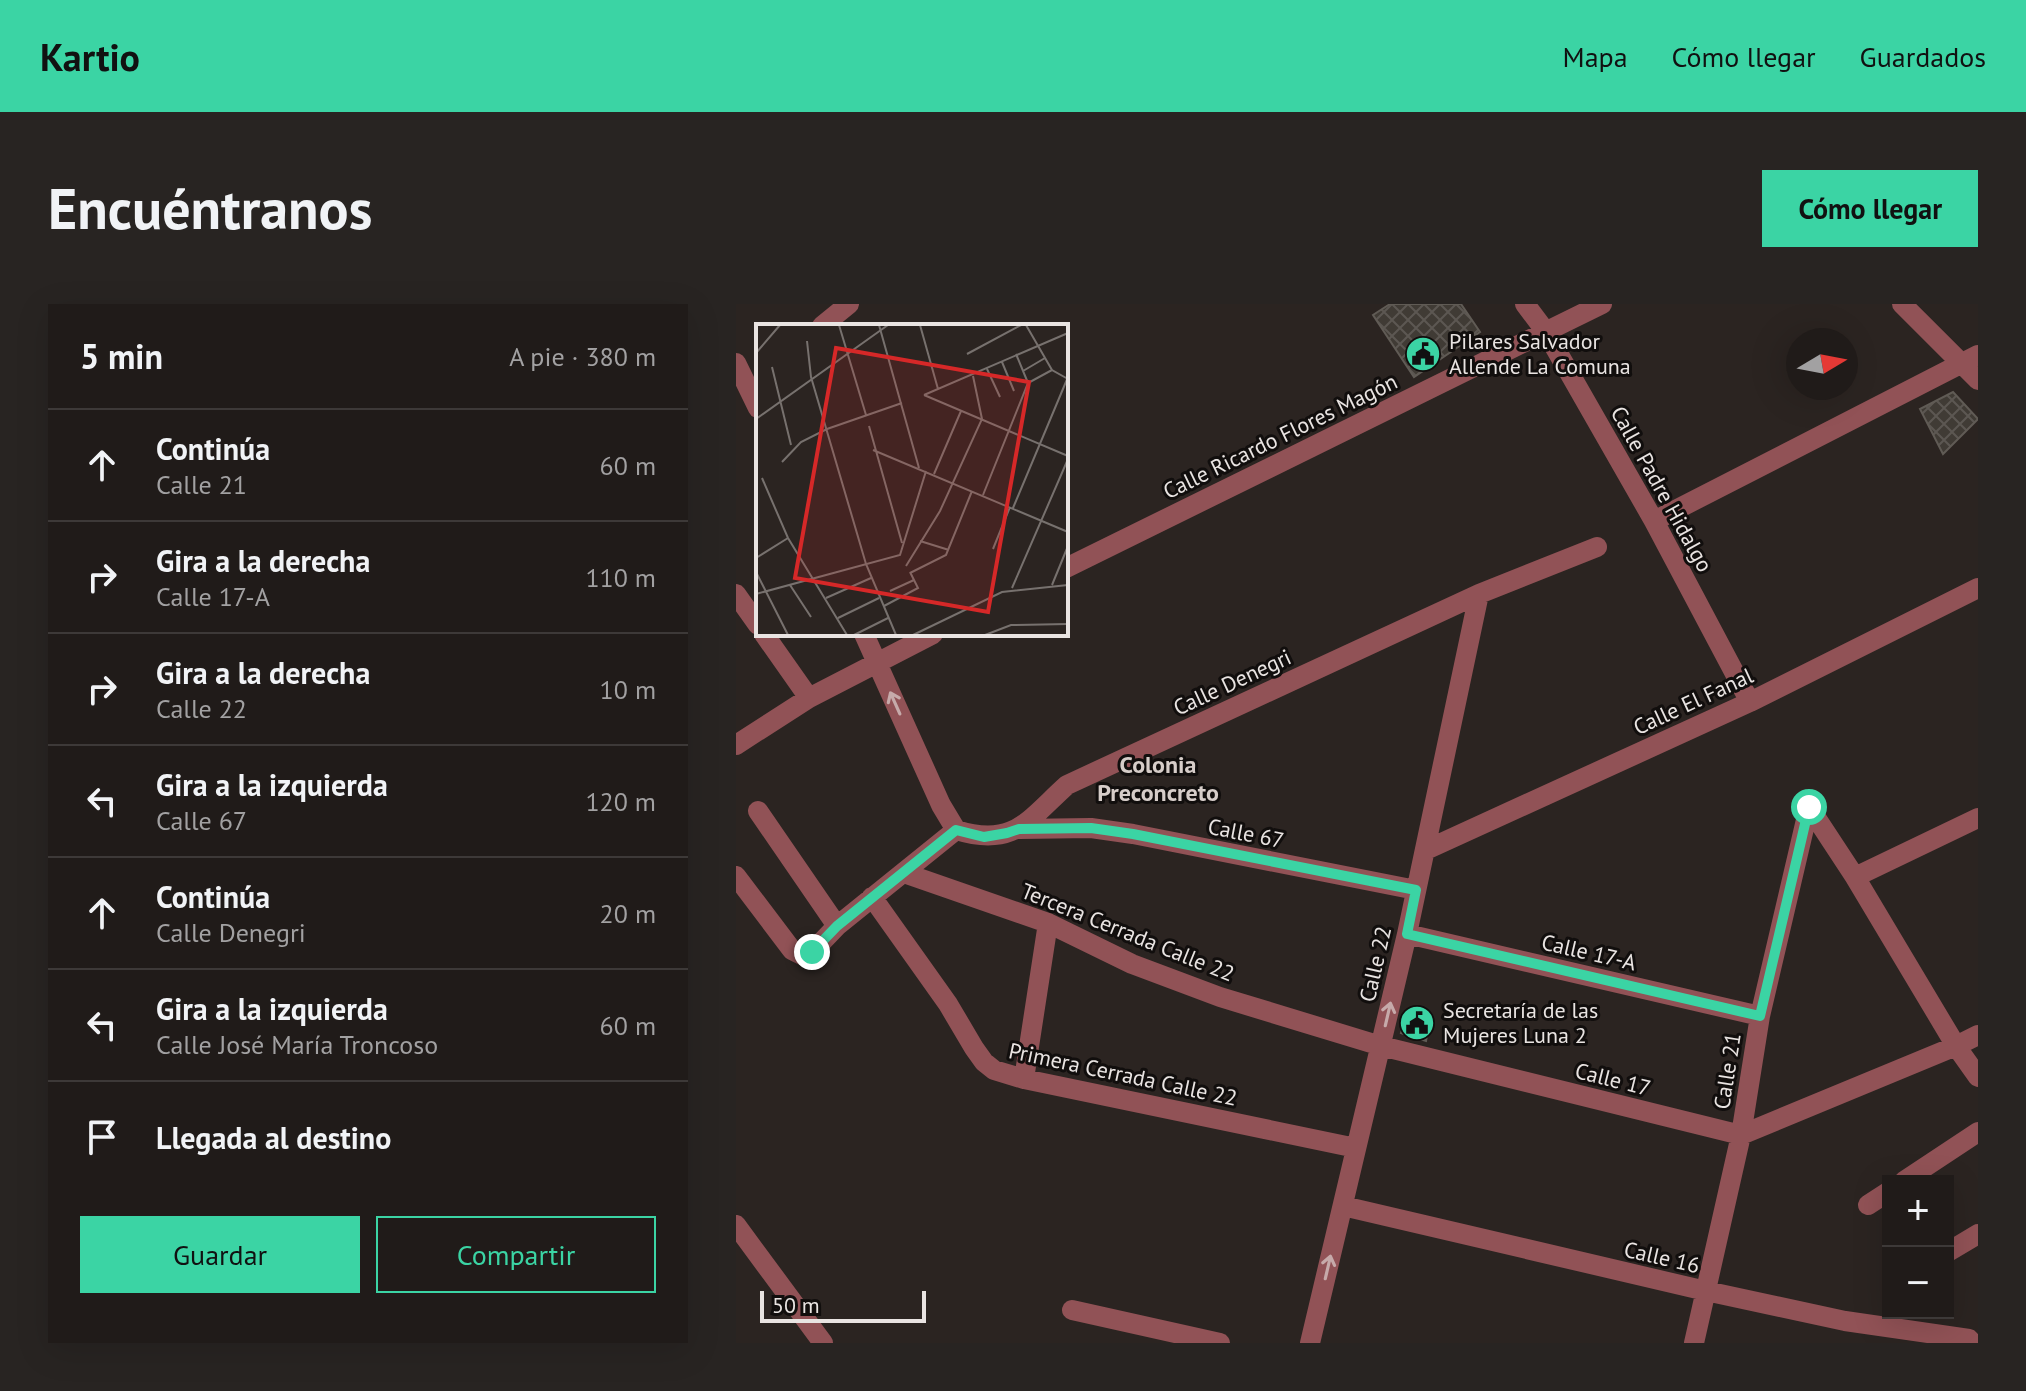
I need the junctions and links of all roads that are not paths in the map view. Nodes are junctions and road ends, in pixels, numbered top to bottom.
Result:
1 (849, 304) edge
2 (1525, 304) edge
3 (1602, 304) edge
4 (1902, 304) edge
5 (824, 324) edge
6 (1546, 332) junction
7 (1969, 359) edge
8 (736, 363) edge
9 (1978, 380) edge
10 (748, 390) edge
11 (1654, 521) junction
12 (1597, 547) dead end
13 (1068, 567) edge
14 (1978, 588) edge
15 (736, 594) edge
16 (1479, 594) junction
17 (756, 622) edge
18 (765, 636) edge
19 (865, 636) edge
20 (929, 636) edge
21 (877, 662) junction
22 (809, 698) junction
23 (1750, 702) junction
24 (736, 745) edge
25 (758, 811) dead end
26 (1978, 818) edge
27 (1019, 829) junction
28 (956, 830) junction
29 (1426, 850) junction
30 (904, 873) junction
31 (736, 876) edge
32 (1855, 877) junction
33 (1416, 890) junction
34 (872, 897) junction
35 (1048, 923) junction
36 (837, 926) junction
37 (1407, 934) junction
38 (1760, 1016) junction
39 (1978, 1035) edge
40 (1381, 1046) junction
41 (1956, 1046) junction
42 (1978, 1077) edge
43 (1024, 1079) junction
44 (1978, 1132) edge
45 (1741, 1135) junction
46 (1356, 1148) junction
47 (1913, 1175) edge
48 (1882, 1196) edge
49 (1868, 1205) dead end
50 (1343, 1206) junction
51 (736, 1225) edge
52 (1978, 1234) edge
53 (1954, 1248) edge
54 (1706, 1291) junction
55 (1072, 1310) dead end
56 (1973, 1339) edge
57 (823, 1343) edge
58 (1220, 1343) edge
59 (1310, 1343) edge
60 (1694, 1343) edge

1 - 5 street
2 - 6 street, Calle Padre Hidalgo
3 - 6 street, Calle Ricardo Flores Magón
4 - 7 street
6 - 11 street, Calle Padre Hidalgo
6 - 13 street, Calle Ricardo Flores Magón
7 - 9 street
7 - 11 street
8 - 10 street
11 - 23 street, Calle Padre Hidalgo
12 - 16 street, Calle Denegri
14 - 23 street, Calle El Fanal
15 - 17 street
16 - 27 street, Calle Denegri
16 - 29 street, Calle 22
18 - 22 street
19 - 21 street
20 - 21 street
21 - 22 street
28 -> 21 street
22 - 24 street
23 - 29 street, Calle El Fanal
25 - 36 street
26 - 32 street
27 - 28 street
27 - 33 street, Calle 67
28 - 30 street
29 - 33 street, Calle 22
30 - 34 street
30 - 35 street, Tercera Cerrada Calle 22
31 - 36 street
32 - 38 street, Calle 21
32 - 41 street
33 - 37 street, Calle 22
34 - 36 street
34 - 43 street, Primera Cerrada Calle 22
35 - 40 street, Tercera Cerrada Calle 22
35 - 43 street
37 - 38 street, Calle 17-A
40 -> 37 street, Calle 22
38 - 45 street, Calle 21
39 - 41 street
40 - 45 street, Calle 17
40 - 46 street, Calle 22
41 - 42 street
41 - 45 street
43 - 46 street, Primera Cerrada Calle 22
44 - 47 street
45 - 54 street, Calle 21
46 - 50 street, Calle 22
48 - 49 street
50 - 54 street, Calle 16
59 -> 50 street, Calle 22
51 - 57 street
52 - 53 street
54 - 56 street, Calle 16
54 - 60 street, Calle 21
55 - 58 street

